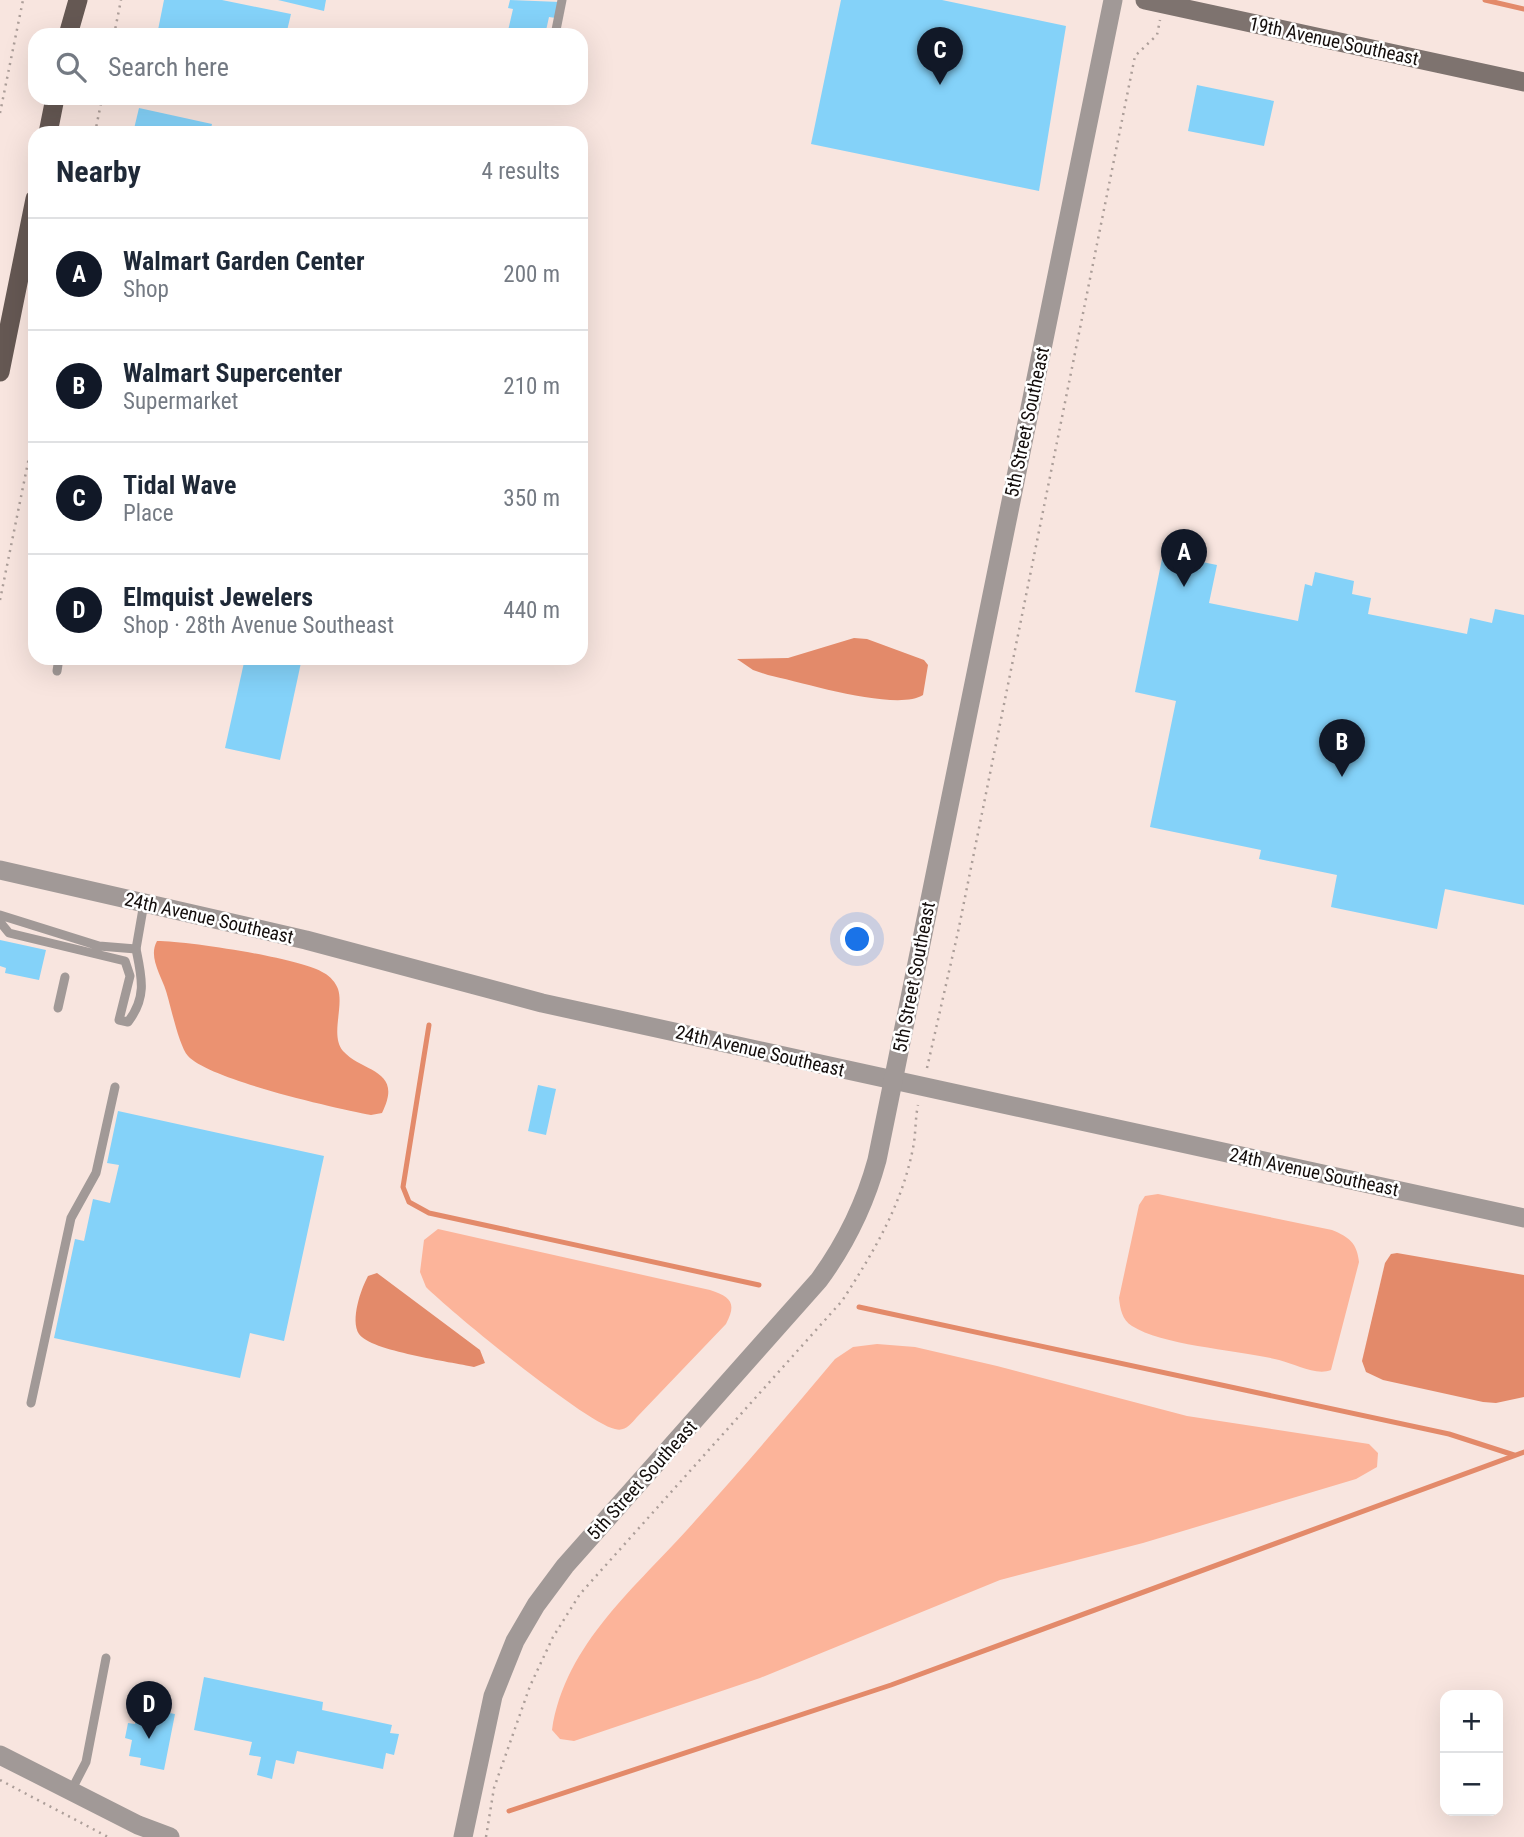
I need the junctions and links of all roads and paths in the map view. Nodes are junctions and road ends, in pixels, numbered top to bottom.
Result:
1 (23, 0) edge
2 (121, 0) edge
3 (562, 0) edge
4 (1113, 0) edge
5 (75, 2) edge
6 (1154, 2) edge
7 (69, 28) edge
8 (115, 28) edge
9 (556, 28) edge
10 (1524, 82) edge
11 (54, 105) edge
12 (101, 105) edge
13 (0, 113) edge
14 (49, 126) edge
15 (96, 126) edge
16 (28, 234) edge
17 (0, 372) edge
18 (28, 462) edge
19 (0, 600) edge
20 (58, 665) edge
21 (57, 671) dead end
22 (0, 870) edge
23 (144, 903) junction
24 (0, 915) edge
25 (0, 922) edge
26 (136, 948) junction
27 (65, 976) dead end
28 (127, 989) junction
29 (141, 994) junction
30 (58, 1008) dead end
31 (893, 1080) junction
32 (115, 1087) dead end
33 (922, 1087) junction
34 (1524, 1218) edge
35 (31, 1403) dead end
36 (106, 1658) dead end
37 (0, 1755) edge
38 (0, 1780) edge
39 (71, 1791) junction
40 (108, 1837) edge
41 (170, 1837) edge
42 (463, 1837) edge
43 (486, 1837) edge

1 - 13 path
2 - 8 path
3 - 9 lane
4 - 31 street, 5th Street Southeast
5 - 7 main road
6 - 10 main road, 19th Avenue Southeast
6 - 33 path
11 - 14 main road
12 - 15 path
16 - 17 main road
18 - 19 path
20 - 21 lane
22 - 23 street, 24th Avenue Southeast
23 - 26 lane
23 - 31 street, 24th Avenue Southeast
24 - 26 lane
25 - 28 lane
26 - 29 lane
27 - 30 lane
28 - 29 lane
28 - 29 lane
31 - 33 street, 24th Avenue Southeast
31 - 42 street, 5th Street Southeast
32 - 35 lane
33 - 34 street, 24th Avenue Southeast
33 - 43 path
36 - 39 lane
37 - 39 street
38 - 40 path
39 - 41 street

